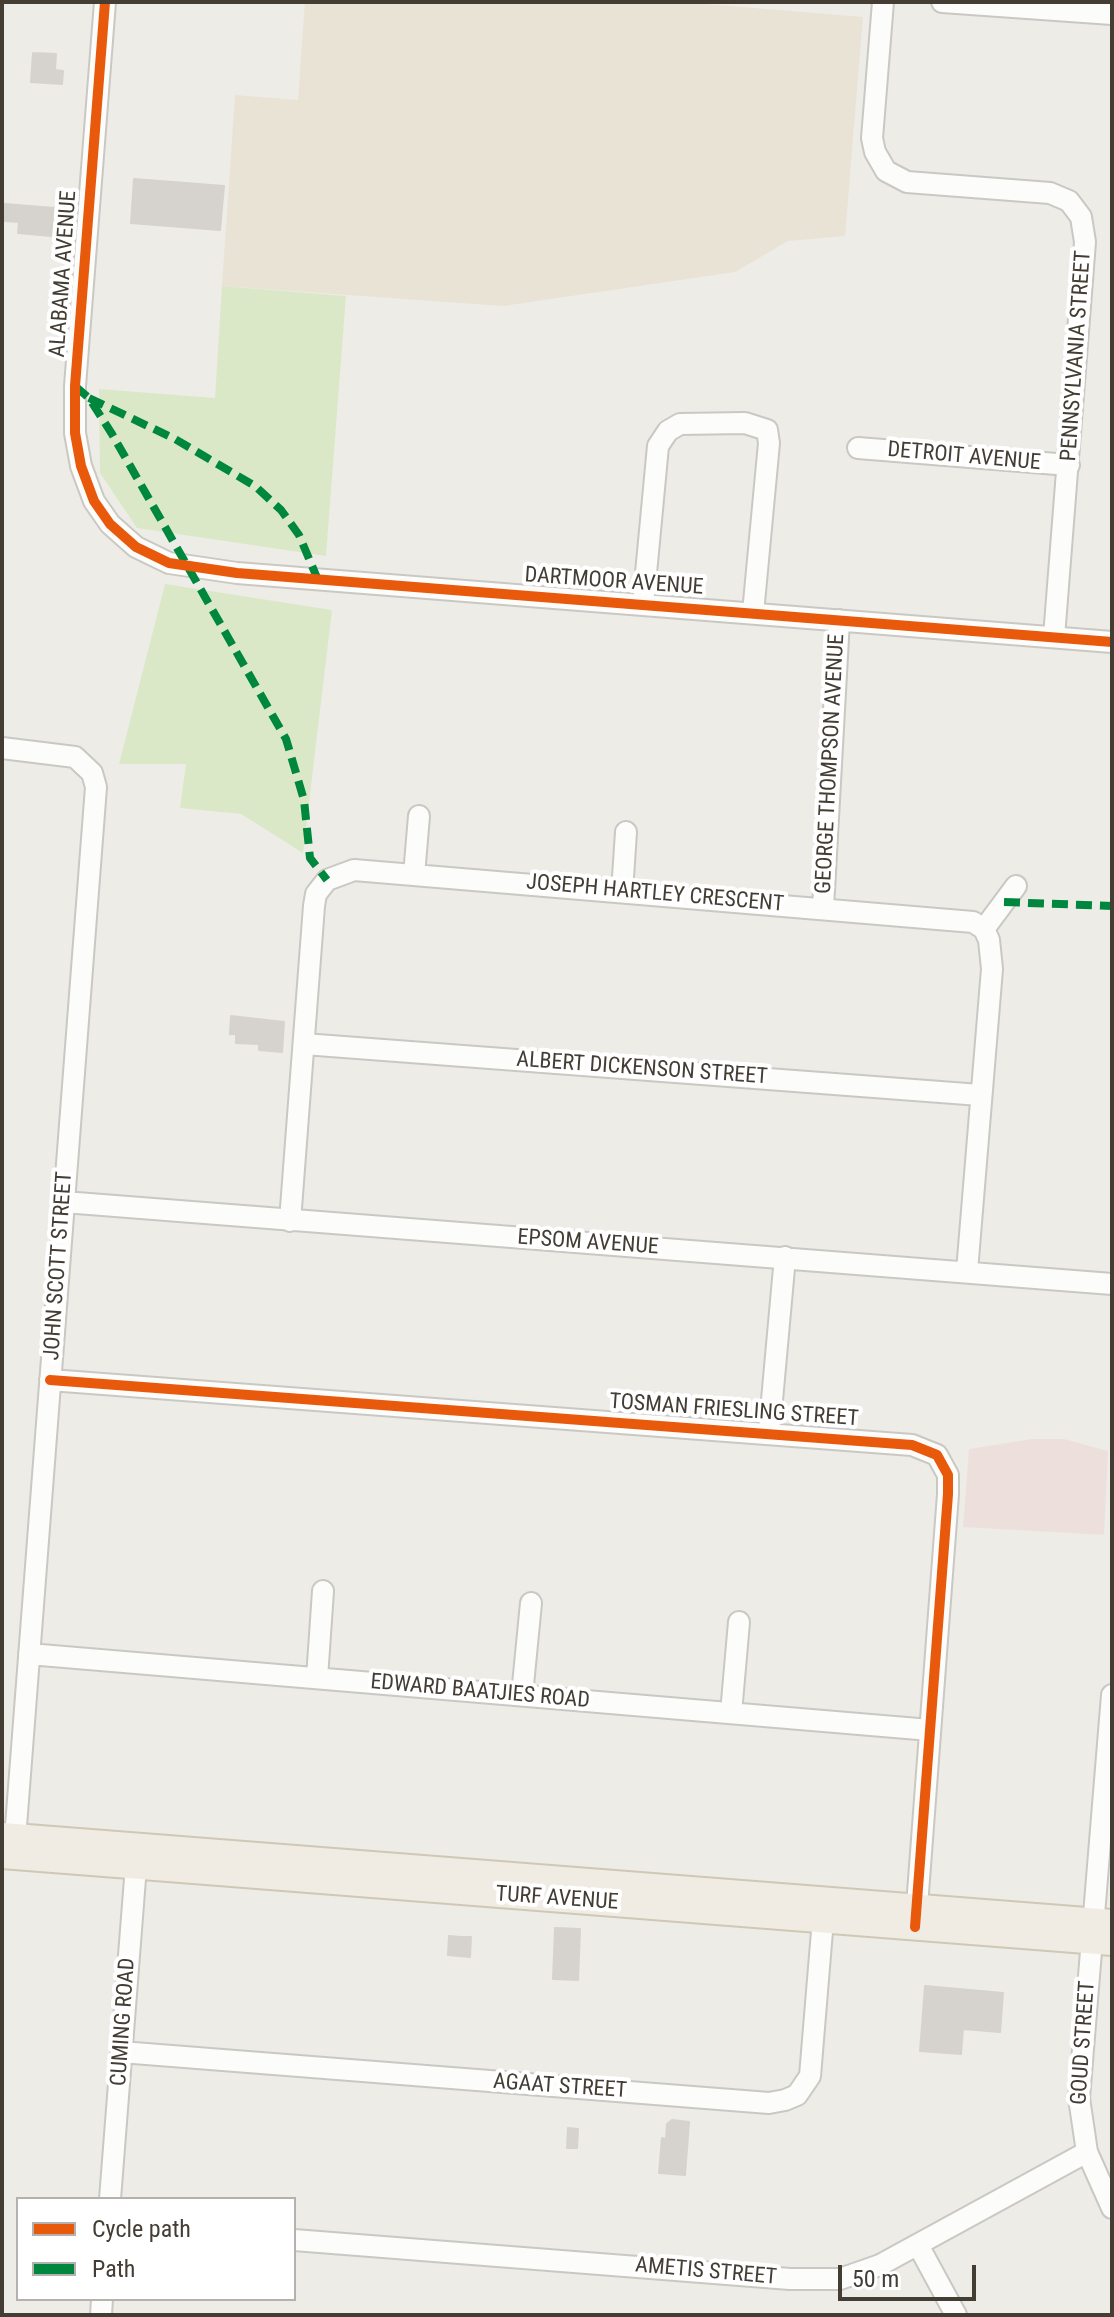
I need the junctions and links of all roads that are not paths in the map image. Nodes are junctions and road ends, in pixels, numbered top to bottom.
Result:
1 (105, 2) edge
2 (883, 2) edge
3 (942, 2) edge
4 (1106, 10) edge
5 (858, 448) dead end
6 (1069, 465) junction
7 (121, 536) joint
8 (643, 605) junction
9 (753, 613) junction
10 (839, 620) junction
11 (1054, 637) junction
12 (1112, 642) edge
13 (2, 748) edge
14 (419, 816) dead end
15 (626, 832) dead end
16 (414, 875) junction
17 (1016, 886) dead end
18 (622, 892) junction
19 (823, 908) junction
20 (984, 929) junction
21 (304, 1044) junction
22 (980, 1095) junction
23 (64, 1202) junction
24 (290, 1221) junction
25 (785, 1257) junction
26 (967, 1271) junction
27 (1112, 1284) edge
28 (50, 1380) junction
29 (769, 1433) junction
30 (323, 1591) dead end
31 (531, 1603) dead end
32 (739, 1622) dead end
33 (29, 1654) junction
34 (317, 1678) junction
35 (522, 1695) junction
36 (1112, 1695) edge
37 (731, 1713) junction
38 (930, 1730) junction
39 (8, 1846) edge
40 (136, 1856) junction
41 (824, 1909) junction
42 (916, 1917) junction
43 (1102, 1931) edge
44 (121, 2052) junction
45 (1087, 2152) junction
46 (110, 2197) edge
47 (1112, 2208) edge
48 (296, 2240) edge
49 (918, 2245) junction
50 (956, 2315) edge

1 - 7 street, ALABAMA AVENUE
2 - 6 street, PENNSYLVANIA STREET
3 - 4 street
5 - 6 street, DETROIT AVENUE
6 - 11 street, PENNSYLVANIA STREET
7 - 8 street, DARTMOOR AVENUE
8 - 9 street, DARTMOOR AVENUE
8 - 9 street
9 - 10 street, DARTMOOR AVENUE
10 - 11 street, DARTMOOR AVENUE
10 - 19 street, GEORGE THOMPSON AVENUE
11 - 12 street, DARTMOOR AVENUE
13 - 23 street, JOHN SCOTT STREET
14 - 16 street
15 - 18 street
16 - 18 street, JOSEPH HARTLEY CRESCENT
16 - 21 street, JOSEPH HARTLEY CRESCENT
17 - 20 street
18 - 19 street, JOSEPH HARTLEY CRESCENT
19 - 20 street, JOSEPH HARTLEY CRESCENT
20 - 22 street
21 - 22 street, ALBERT DICKENSON STREET
21 - 24 street, JOSEPH HARTLEY CRESCENT
22 - 26 street
23 - 24 street, EPSOM AVENUE
23 - 28 street, JOHN SCOTT STREET
24 - 25 street, EPSOM AVENUE
25 - 26 street, EPSOM AVENUE
25 - 29 street
26 - 27 street, EPSOM AVENUE
28 - 29 street, TOSMAN FRIESLING STREET
28 - 33 street, JOHN SCOTT STREET
29 - 38 street, TOSMAN FRIESLING STREET
30 - 34 street
31 - 35 street
32 - 37 street
33 - 34 street, EDWARD BAATJIES ROAD
33 - 39 street, JOHN SCOTT STREET
34 - 35 street, EDWARD BAATJIES ROAD
35 - 37 street, EDWARD BAATJIES ROAD
36 - 43 street, GOUD STREET
37 - 38 street, EDWARD BAATJIES ROAD
38 - 42 street, TOSMAN FRIESLING STREET
39 - 40 main road, TURF AVENUE
40 - 41 main road, TURF AVENUE
40 - 44 street, CUMING ROAD
41 - 42 main road, TURF AVENUE
41 - 44 street, AGAAT STREET
42 - 43 main road, TURF AVENUE
43 - 45 street, GOUD STREET
44 - 46 street, CUMING ROAD
45 - 47 street, GOUD STREET
45 - 49 street, AMETIS STREET
48 - 49 street, AMETIS STREET
49 - 50 street

